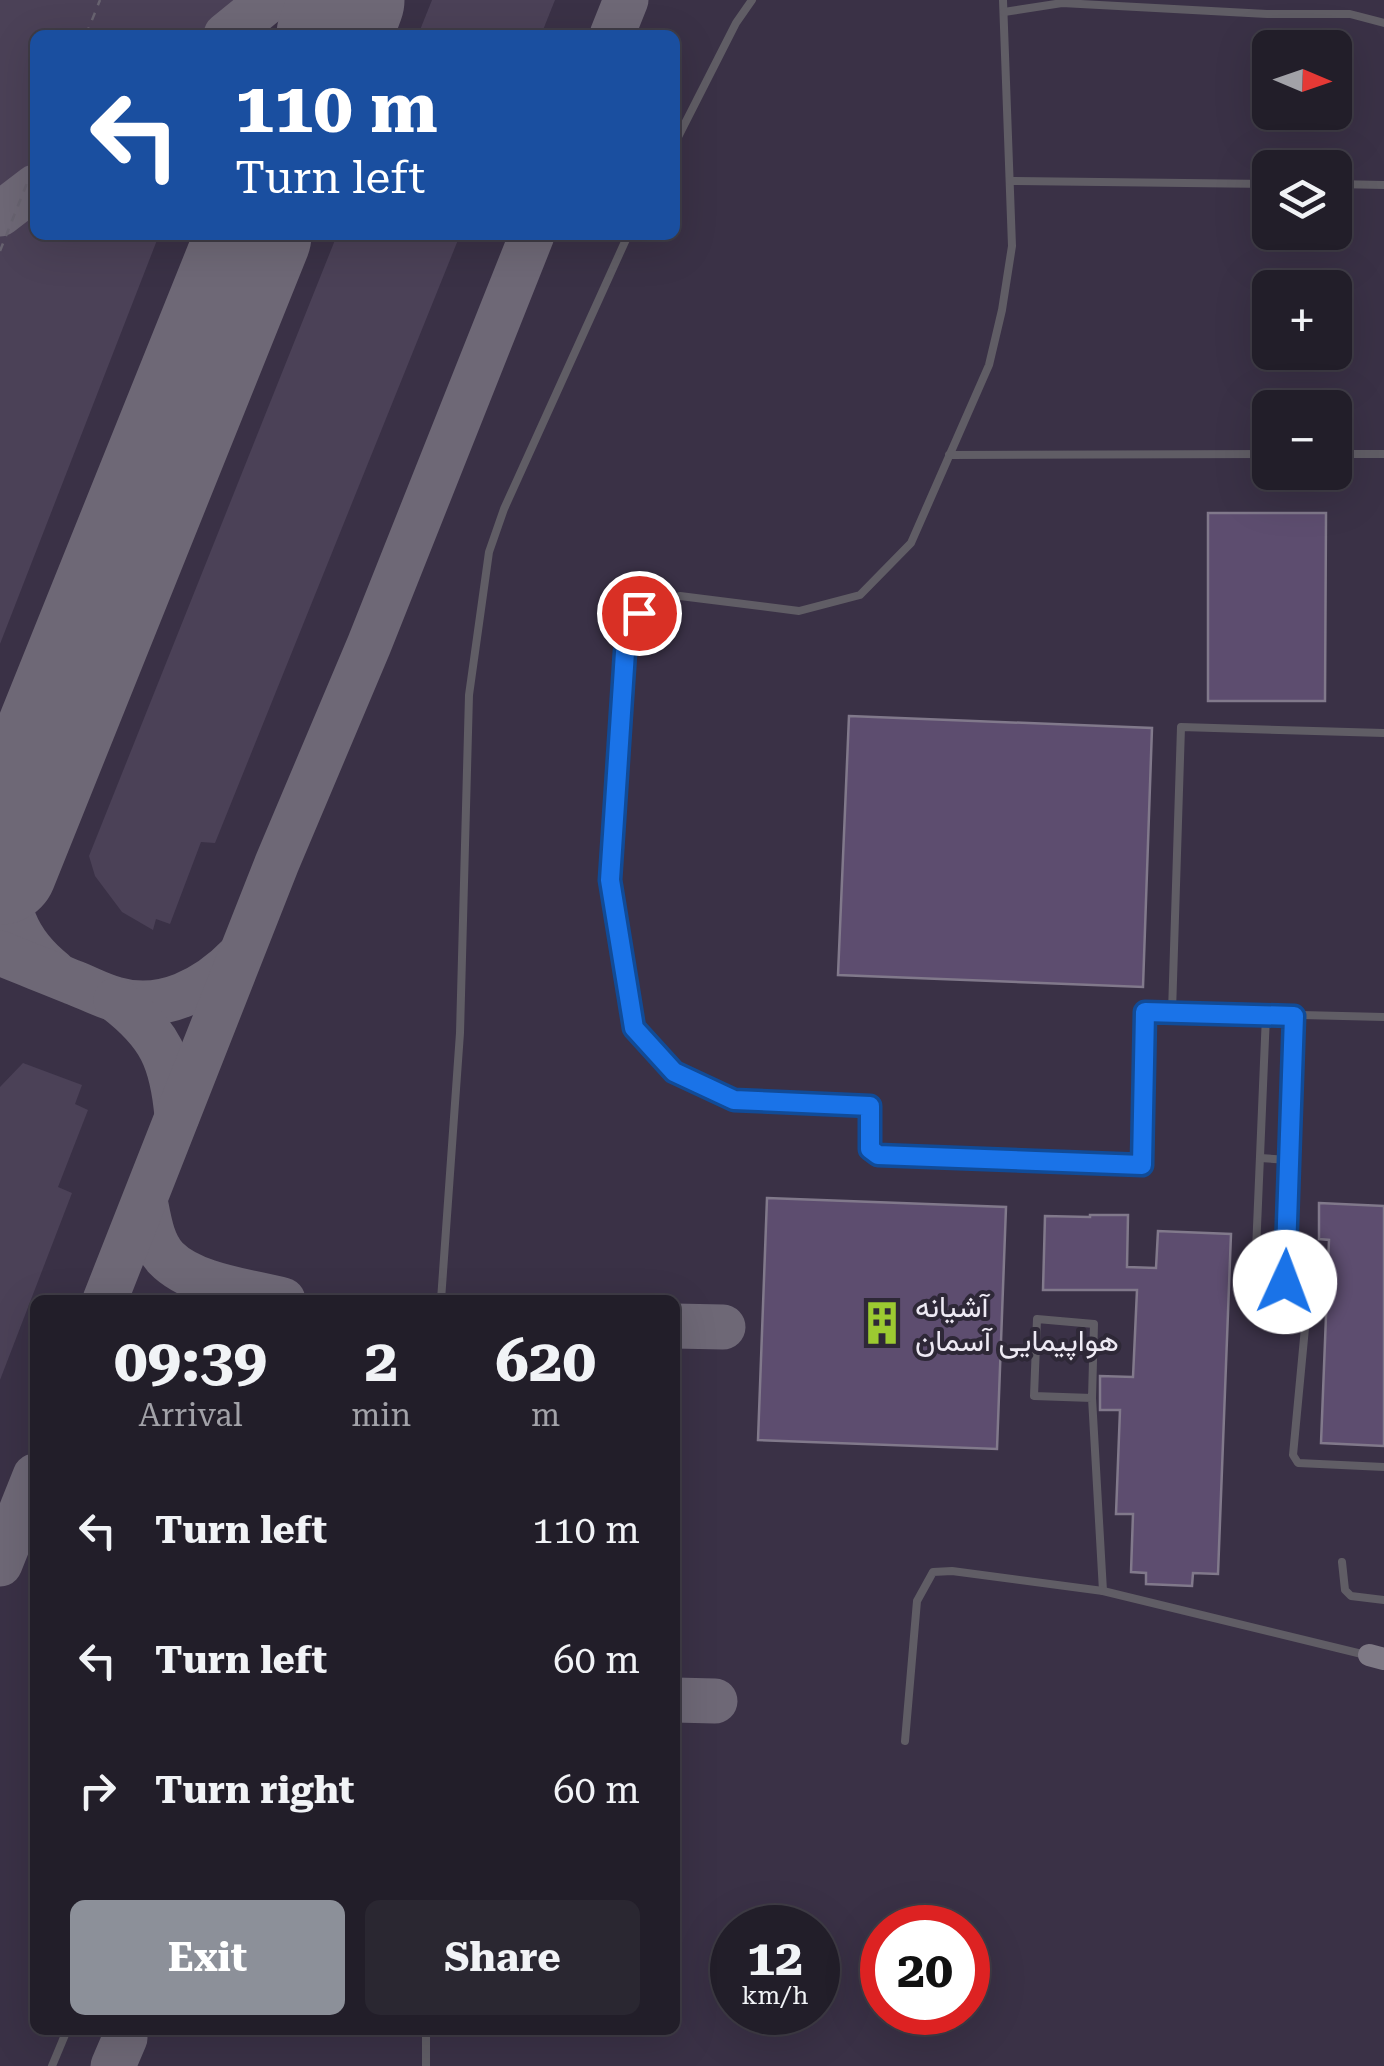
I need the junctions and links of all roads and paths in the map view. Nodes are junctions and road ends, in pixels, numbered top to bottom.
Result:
1 (100, 0) edge
2 (752, 0) edge
3 (1003, 0) edge
4 (1004, 12) junction
5 (1384, 22) edge
6 (88, 30) edge
7 (680, 133) edge
8 (30, 176) edge
9 (1010, 181) junction
10 (1252, 184) edge
11 (1352, 184) edge
12 (1384, 185) edge
13 (626, 240) edge
14 (0, 251) edge
15 (1252, 454) edge
16 (1352, 454) edge
17 (1384, 454) edge
18 (949, 456) junction
19 (1384, 733) edge
20 (1172, 1012) junction
21 (1266, 1015) junction
22 (1294, 1016) junction
23 (1384, 1018) edge
24 (1260, 1158) junction
25 (1289, 1160) junction
26 (1285, 1282) junction
27 (441, 1295) edge
28 (1092, 1398) junction
29 (1384, 1467) edge
30 (1342, 1562) dead end
31 (1103, 1592) junction
32 (1384, 1600) edge
33 (1376, 1657) edge
34 (906, 1741) dead end
35 (65, 2035) edge
36 (426, 2035) edge
37 (52, 2066) edge
38 (426, 2066) edge

1 - 6 path
2 - 7 lane
3 - 4 lane
4 - 5 lane
4 - 9 lane
8 - 14 path
9 - 10 lane
9 - 18 lane
11 - 12 lane
13 - 27 lane
15 - 18 lane
16 - 17 lane
18 - 20 lane
19 - 20 lane
20 - 21 lane
21 - 22 lane
21 - 24 lane
22 - 23 lane
22 - 25 lane
24 - 25 lane
24 - 26 lane
25 - 26 lane
26 - 29 lane
28 - 28 lane
28 - 31 lane
30 - 32 lane
31 - 33 lane
31 - 34 lane
35 - 37 lane
36 - 38 lane

